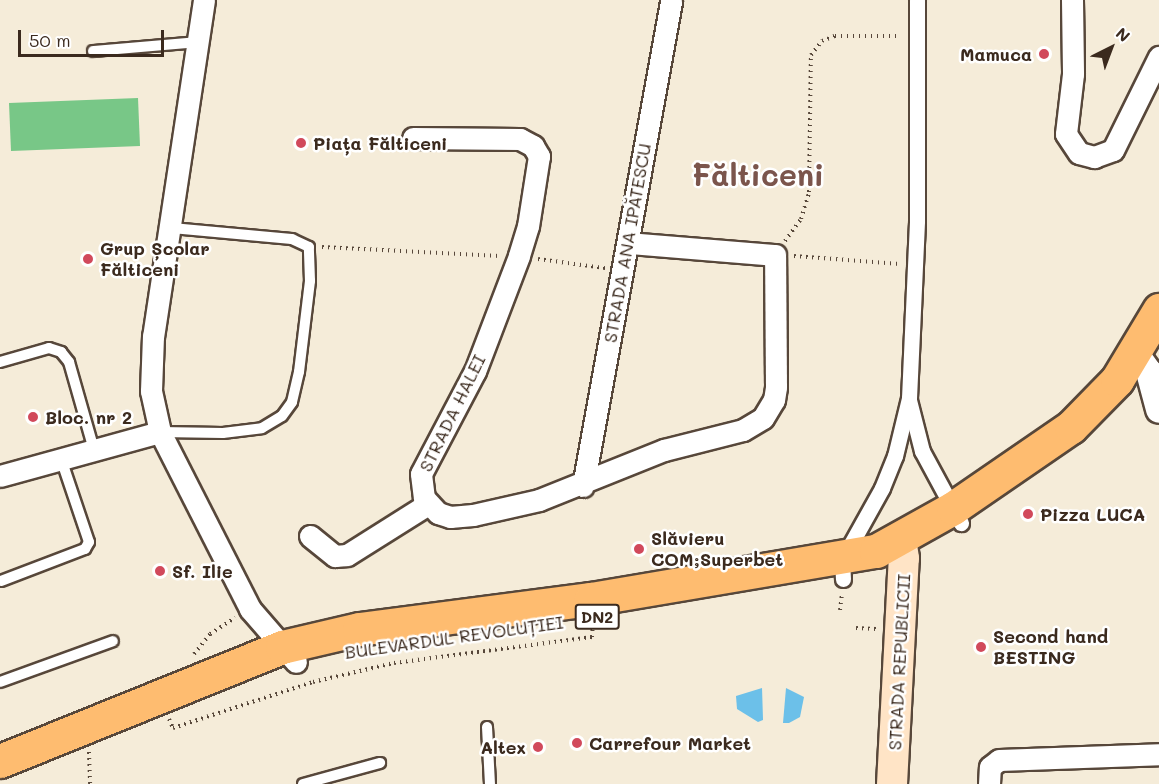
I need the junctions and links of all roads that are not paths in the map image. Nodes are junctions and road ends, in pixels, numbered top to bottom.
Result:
1 (204, 0) edge
2 (671, 0) edge
3 (917, 0) edge
4 (1072, 0) edge
5 (197, 42) junction
6 (93, 51) dead end
7 (1159, 57) edge
8 (413, 138) dead end
9 (171, 228) junction
10 (628, 243) junction
11 (1159, 310) edge
12 (1148, 360) edge
13 (0, 362) edge
14 (909, 398) junction
15 (1159, 410) edge
16 (160, 432) junction
17 (94, 450) junction
18 (61, 459) junction
19 (0, 476) edge
20 (583, 486) junction
21 (428, 504) junction
22 (957, 516) junction
23 (310, 536) dead end
24 (903, 549) junction
25 (842, 570) junction
26 (1, 581) edge
27 (113, 641) dead end
28 (289, 655) junction
29 (0, 682) edge
30 (487, 727) dead end
31 (1159, 754) edge
32 (0, 761) edge
33 (380, 763) dead end
34 (0, 781) edge
35 (303, 784) edge
36 (490, 784) edge
37 (892, 784) edge
38 (988, 784) edge

1 - 5 street
2 - 10 street, STRADA ANA IPĂTESCU
3 - 14 street
4 - 7 street
5 - 6 lane
5 - 9 street
8 - 21 street, STRADA HALEI
9 - 16 street
9 - 16 lane
10 - 20 street, STRADA ANA IPĂTESCU
10 - 20 street
11 - 12 main road, DN2
12 - 15 street
12 - 22 main road, BULEVARDUL REVOLUȚIEI / DN2
13 - 17 lane
14 - 22 street
14 - 25 street
16 - 17 street
16 - 28 street
17 - 18 street
18 - 19 street
18 - 26 lane
20 - 21 street
21 - 23 street
22 - 24 main road, BULEVARDUL REVOLUȚIEI / DN2
24 - 25 main road, BULEVARDUL REVOLUȚIEI / DN2
24 - 37 main road, STRADA REPUBLICII
25 - 28 main road, BULEVARDUL REVOLUȚIEI / DN2
27 - 29 lane
28 - 32 main road, BULEVARDUL REVOLUȚIEI / DN2
28 - 34 main road, BULEVARDUL REVOLUȚIEI / DN2
30 - 36 lane
31 - 38 street
33 - 35 lane

